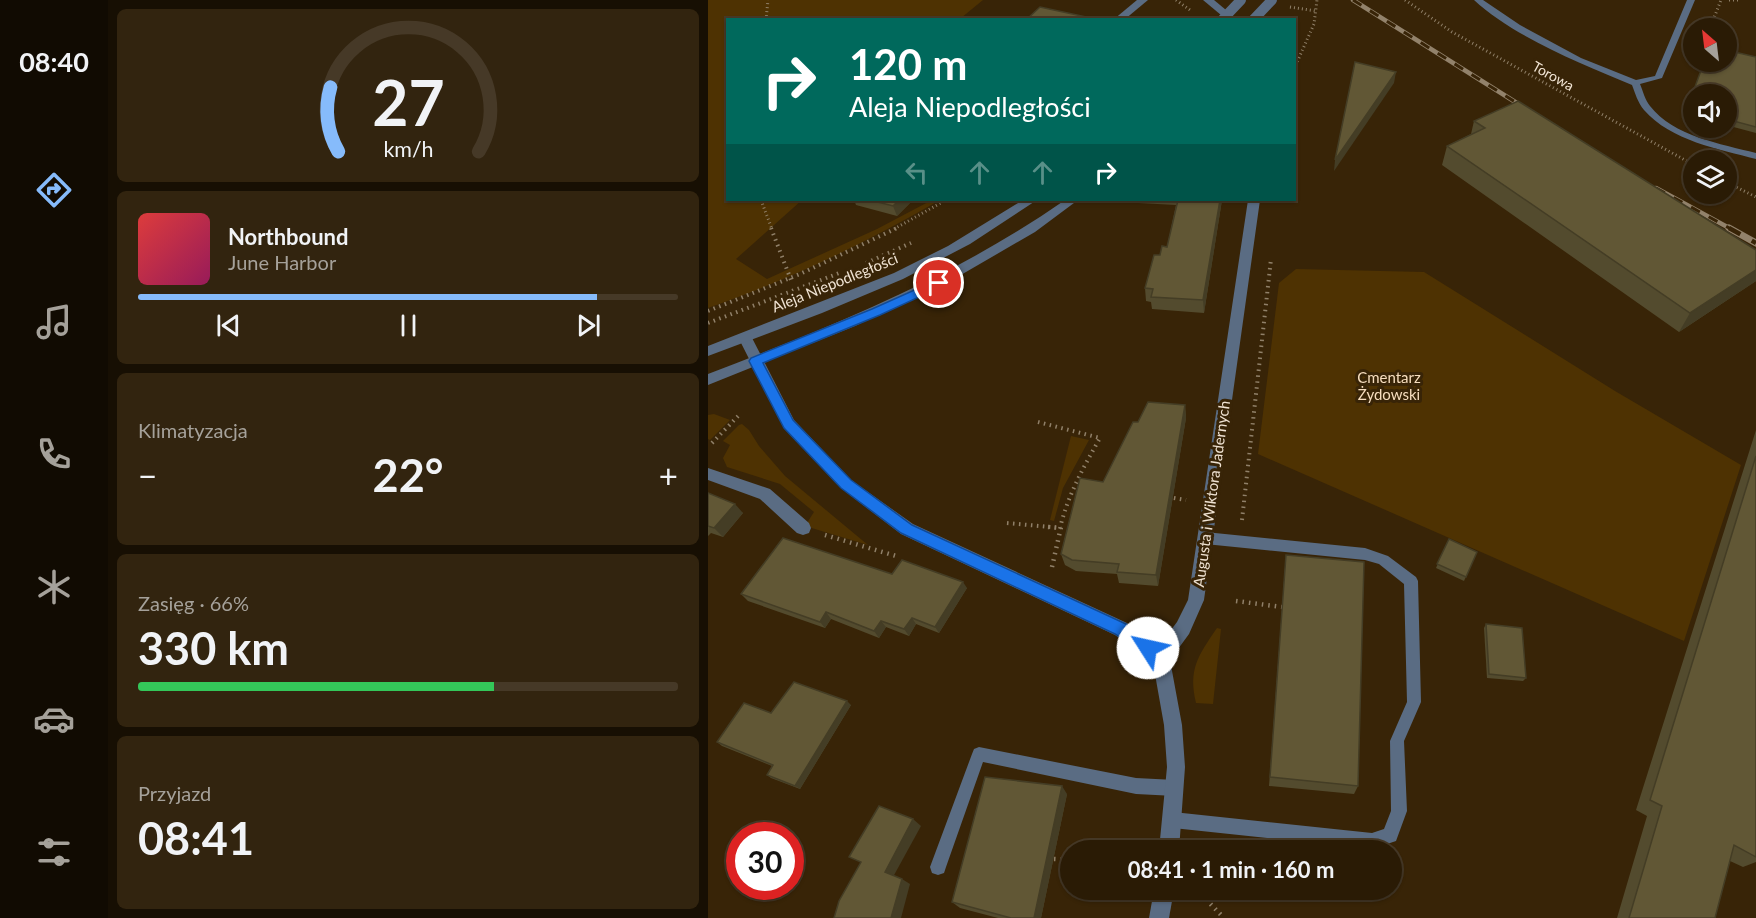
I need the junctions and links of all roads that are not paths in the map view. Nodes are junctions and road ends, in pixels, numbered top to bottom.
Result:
1 (1143, 0) edge
2 (1208, 0) edge
3 (1241, 0) edge
4 (1272, 0) edge
5 (1478, 0) edge
6 (1691, 0) edge
7 (1120, 18) edge
8 (1224, 18) edge
9 (1231, 18) edge
10 (1255, 18) edge
11 (1635, 83) junction
12 (1756, 156) edge
13 (1029, 201) edge
14 (1071, 201) edge
15 (1254, 201) edge
16 (745, 337) junction
17 (708, 351) edge
18 (756, 361) junction
19 (708, 380) edge
20 (708, 474) edge
21 (803, 528) road end
22 (1205, 538) junction
23 (1161, 658) junction
24 (1175, 788) junction
25 (1173, 820) junction
26 (1170, 840) edge
27 (938, 867) dead end
28 (1162, 900) edge
29 (1159, 918) edge

1 - 7 street
2 - 9 street
3 - 8 street, bridge
4 - 10 street, bridge
5 - 11 lane
6 - 11 lane
11 - 12 lane
13 - 16 street, Aleja Niepodległości
14 - 18 street
15 - 22 street, Augusta i Wiktora Jadernych
16 - 17 street, Aleja Niepodległości
16 - 18 street
18 - 19 street
18 - 23 street
20 - 21 street
22 - 23 street, Augusta i Wiktora Jadernych
22 - 25 lane
23 - 24 street
24 - 25 street
24 - 27 lane
25 - 26 street
28 - 29 street

